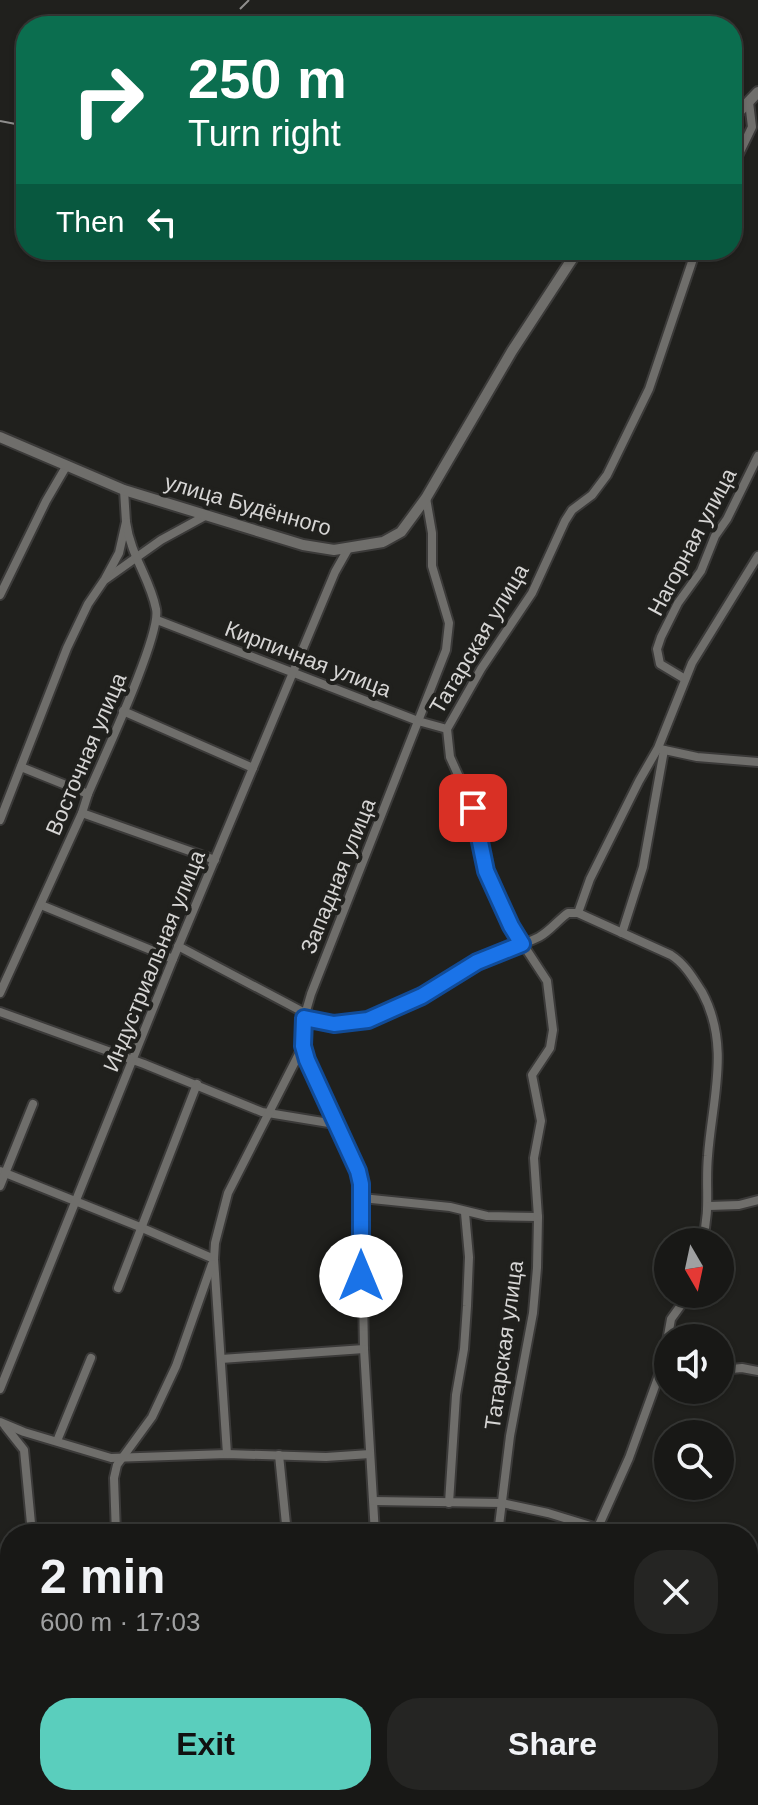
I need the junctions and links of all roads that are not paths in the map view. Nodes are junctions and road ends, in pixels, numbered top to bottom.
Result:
1 (758, 92) edge
2 (749, 102) junction
3 (742, 109) edge
4 (742, 148) edge
5 (571, 260) edge
6 (693, 260) edge
7 (0, 437) edge
8 (758, 456) edge
9 (67, 465) junction
10 (124, 490) junction
11 (426, 498) junction
12 (205, 516) junction
13 (126, 522) junction
14 (348, 549) junction
15 (758, 556) edge
16 (135, 560) junction
17 (105, 579) junction
18 (0, 595) edge
19 (157, 620) junction
20 (294, 672) junction
21 (685, 679) junction
22 (123, 711) junction
23 (418, 721) junction
24 (447, 729) junction
25 (661, 749) junction
26 (758, 762) edge
27 (21, 767) junction
28 (253, 768) junction
29 (88, 794) junction
30 (82, 813) junction
31 (0, 820) edge
32 (215, 860) junction
33 (41, 905) junction
34 (578, 913) junction
35 (622, 933) junction
36 (522, 944) junction
37 (178, 946) junction
38 (173, 959) junction
39 (0, 993) edge
40 (0, 1012) edge
41 (304, 1016) junction
42 (303, 1046) junction
43 (132, 1060) junction
44 (197, 1084) junction
45 (33, 1104) dead end
46 (271, 1114) junction
47 (335, 1124) junction
48 (3, 1172) edge
49 (0, 1186) edge
50 (362, 1198) junction
51 (758, 1200) edge
52 (75, 1201) junction
53 (709, 1206) junction
54 (465, 1213) junction
55 (538, 1217) junction
56 (140, 1227) junction
57 (705, 1228) edge
58 (214, 1259) junction
59 (118, 1288) dead end
60 (364, 1349) junction
61 (91, 1358) dead end
62 (221, 1359) junction
63 (734, 1369) edge
64 (758, 1371) edge
65 (0, 1389) edge
66 (654, 1394) edge
67 (2, 1423) edge
68 (57, 1441) junction
69 (227, 1454) junction
70 (370, 1454) junction
71 (279, 1455) junction
72 (119, 1462) junction
73 (374, 1501) junction
74 (449, 1503) junction
75 (502, 1503) junction
76 (31, 1524) edge
77 (116, 1524) edge
78 (286, 1524) edge
79 (375, 1524) edge
80 (499, 1524) edge
81 (577, 1524) edge
82 (599, 1524) edge

1 - 2 street
2 - 3 street
2 - 4 street
5 - 11 street, улица Будённого
6 - 24 street, Татарская улица
7 - 9 street, улица Будённого
8 - 21 street, Нагорная улица
9 - 10 street, улица Будённого
9 - 18 street
10 - 12 street, улица Будённого
10 - 13 street
11 - 14 street, улица Будённого
11 - 23 street, Западная улица
12 - 14 street, улица Будённого
12 - 16 street
13 - 16 street
13 - 17 street
14 - 20 street, Индустриальная улица
15 - 21 street
16 - 17 street
16 - 19 street
17 - 27 street
19 - 20 street, Кирпичная улица
19 - 22 street, Восточная улица
20 - 23 street, Кирпичная улица
20 - 28 street, Индустриальная улица
21 - 25 street
22 - 28 street
22 - 29 street, Восточная улица
23 - 24 street, Кирпичная улица
23 - 41 street, Западная улица
24 - 36 street, Татарская улица
25 - 26 street
25 - 34 street
25 - 35 street
27 - 29 street
27 - 31 street
28 - 32 street, Индустриальная улица
29 - 30 street, Восточная улица
30 - 32 street
30 - 33 street, Восточная улица
32 - 37 street, Индустриальная улица
33 - 38 street
33 - 39 street, Восточная улица
34 - 35 street
34 - 36 street
35 - 53 street
36 - 41 street
36 - 55 street, Татарская улица
37 - 38 street, Индустриальная улица
37 - 41 street
38 - 43 street, Индустриальная улица
40 - 43 street
41 - 42 street, Западная улица
42 - 46 street, Западная улица
42 - 47 street
43 - 44 street
43 - 52 street, Индустриальная улица
44 - 46 street
44 - 56 street
45 - 48 street
46 - 47 street
46 - 58 street, Западная улица
47 - 50 street
48 - 49 street
48 - 52 street
50 - 54 street
50 - 60 street
51 - 53 street
52 - 56 street
52 - 65 street, Индустриальная улица
53 - 57 street
54 - 55 street
54 - 74 street
55 - 75 street, Татарская улица
56 - 58 street
56 - 59 street
58 - 62 street, Западная улица
58 - 72 street, Западная улица
60 - 62 street
60 - 70 street
61 - 68 street
62 - 69 street, Западная улица
63 - 64 street
66 - 82 street
67 - 68 street
67 - 76 street
68 - 72 street
69 - 71 street
69 - 72 street
70 - 71 street
70 - 73 street
71 - 78 street
72 - 77 street
73 - 74 street
73 - 79 street
74 - 75 street
75 - 80 street, Татарская улица
75 - 81 street

